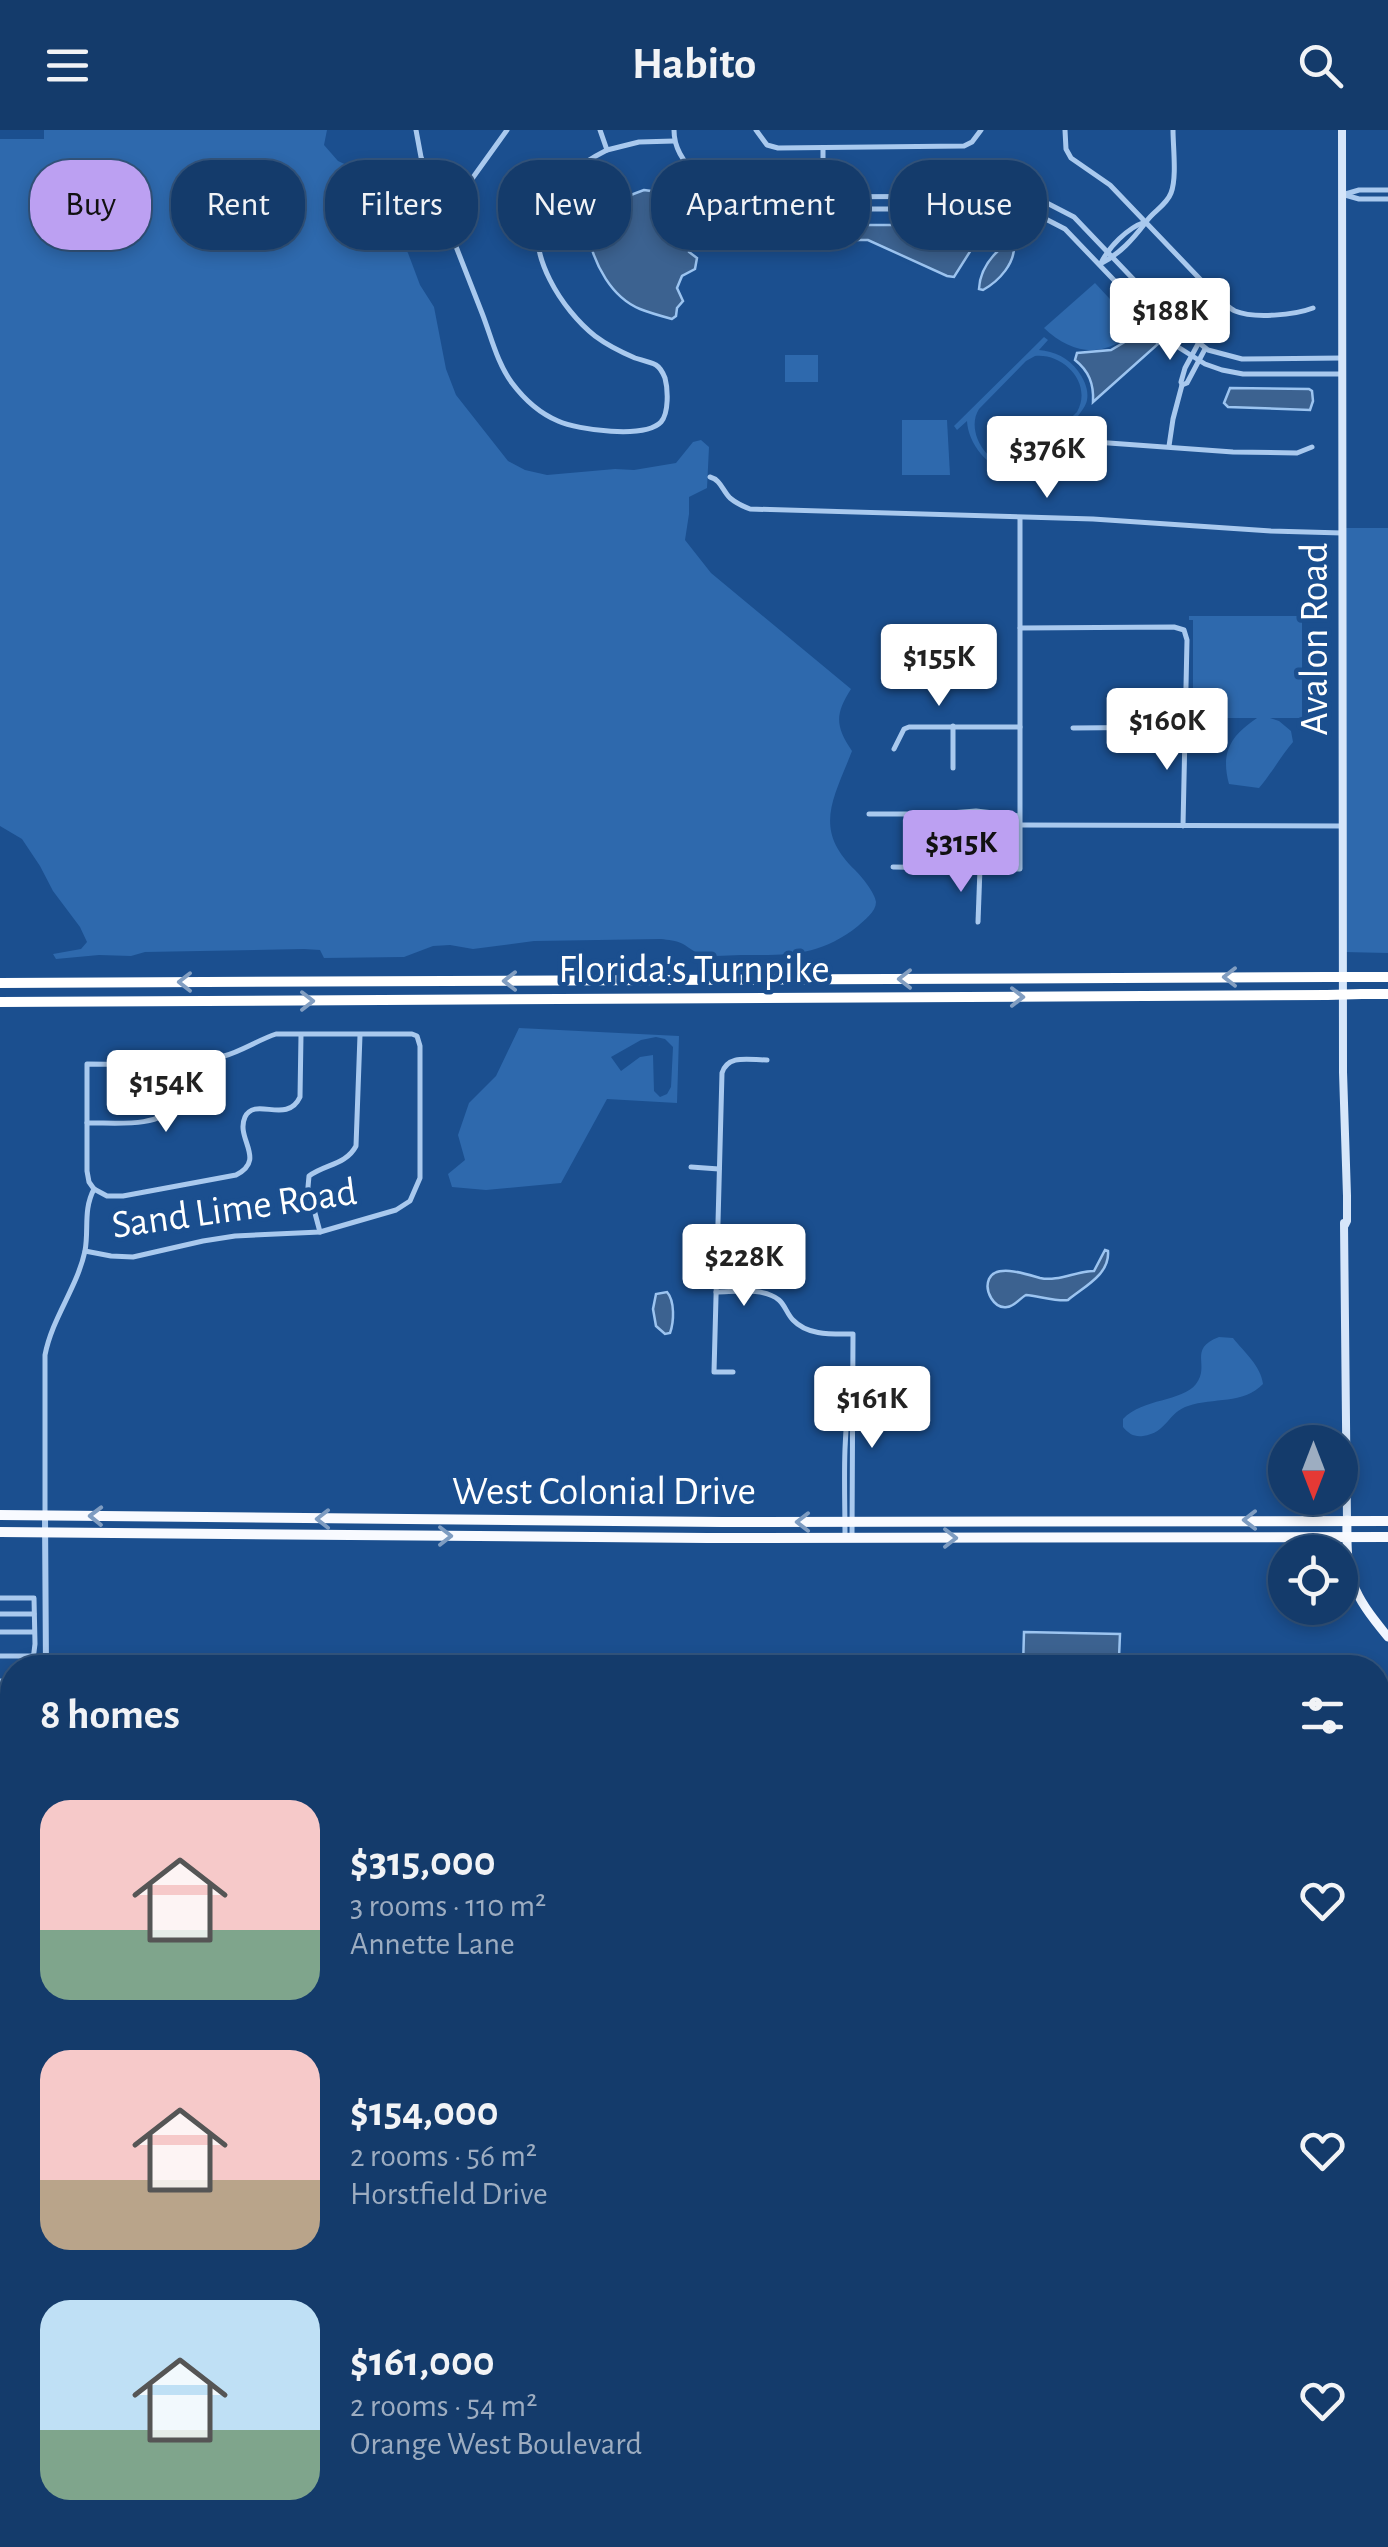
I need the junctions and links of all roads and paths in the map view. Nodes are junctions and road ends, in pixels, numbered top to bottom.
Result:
1 (416, 130) edge
2 (507, 130) edge
3 (600, 130) edge
4 (674, 130) edge
5 (756, 130) edge
6 (981, 130) edge
7 (1065, 130) edge
8 (1173, 130) edge
9 (1342, 130) edge
10 (674, 141) junction
11 (824, 148) junction
12 (608, 150) junction
13 (422, 160) edge
14 (683, 160) edge
15 (823, 160) edge
16 (478, 170) edge
17 (1388, 190) edge
18 (1342, 194) junction
19 (870, 196) edge
20 (1388, 199) edge
21 (870, 209) edge
22 (1145, 222) junction
23 (1124, 236) junction
24 (1130, 242) junction
25 (457, 250) edge
26 (1107, 251) junction
27 (1113, 257) junction
28 (1100, 264) junction
29 (1312, 308) dead end
30 (1198, 344) junction
31 (1206, 348) junction
32 (1194, 358) junction
33 (1342, 358) junction
34 (1342, 374) junction
35 (1095, 442) dead end
36 (1169, 447) junction
37 (1312, 447) dead end
38 (710, 477) dead end
39 (1020, 518) junction
40 (1342, 534) junction
41 (1020, 628) junction
42 (953, 726) junction
43 (1020, 727) junction
44 (1186, 727) junction
45 (1073, 728) dead end
46 (894, 750) dead end
47 (953, 768) dead end
48 (869, 814) dead end
49 (1019, 816) junction
50 (1020, 825) junction
51 (1183, 826) junction
52 (1343, 826) junction
53 (894, 867) dead end
54 (980, 868) junction
55 (978, 922) dead end
56 (1388, 977) edge
57 (0, 983) edge
58 (1388, 994) edge
59 (0, 1002) edge
60 (301, 1035) junction
61 (360, 1035) junction
62 (766, 1060) dead end
63 (173, 1064) junction
64 (87, 1123) junction
65 (691, 1168) dead end
66 (719, 1168) junction
67 (94, 1189) junction
68 (320, 1232) junction
69 (85, 1251) junction
70 (716, 1292) junction
71 (733, 1372) dead end
72 (0, 1516) edge
73 (45, 1516) junction
74 (203, 1518) junction
75 (391, 1519) junction
76 (434, 1519) junction
77 (1347, 1520) junction
78 (1388, 1520) edge
79 (672, 1522) junction
80 (722, 1522) junction
81 (849, 1522) junction
82 (1034, 1522) junction
83 (1086, 1522) junction
84 (0, 1532) edge
85 (45, 1532) junction
86 (165, 1534) junction
87 (1347, 1535) edge
88 (347, 1536) junction
89 (387, 1536) junction
90 (1268, 1536) edge
91 (1358, 1536) edge
92 (613, 1537) junction
93 (1388, 1537) edge
94 (706, 1538) junction
95 (849, 1538) junction
96 (1004, 1538) junction
97 (1029, 1538) junction
98 (1358, 1597) edge
99 (0, 1598) edge
100 (0, 1614) edge
101 (34, 1614) junction
102 (0, 1632) edge
103 (34, 1632) junction
104 (1388, 1638) edge
105 (32, 1655) edge
106 (46, 1655) edge

1 - 13 street
2 - 16 street
3 - 12 street
4 - 10 street
5 - 11 street
6 - 11 street
7 - 22 street
8 - 22 street
9 - 18 main road, Avalon Road
10 - 12 street
10 - 14 street
11 - 15 street
12 - 25 street
17 - 18 street
18 - 20 street
18 - 33 main road, Avalon Road
19 - 26 street
21 - 28 street
22 - 23 street
22 - 24 street
22 - 29 street
23 - 24 street
23 - 26 street
24 - 27 street
26 - 27 street
26 - 28 street
27 - 28 street
27 - 30 street
28 - 32 street
30 - 31 street
30 - 32 street
31 - 32 street
31 - 33 street
32 - 34 street
32 - 36 street
33 - 34 main road, Avalon Road
34 - 40 main road, Avalon Road
35 - 36 street
36 - 37 street
38 - 39 street
39 - 40 street
39 - 41 street
40 - 52 main road, Avalon Road
41 - 43 street
41 - 44 street
42 - 43 street
42 - 46 street
42 - 47 street
43 - 49 street
44 - 45 street
44 - 51 street
48 - 49 street
49 - 50 street
50 - 51 street
50 - 54 street
51 - 52 street
52 - 77 main road, Avalon Road
53 - 54 street
54 - 55 street
56 -> 57 highway, Florida's Turnpike, bridge
59 -> 58 highway, Florida's Turnpike, bridge
60 - 61 street
60 - 63 street
60 - 67 street
61 - 68 street
61 - 68 street, Sand Lime Road
62 - 66 street
63 - 64 street
63 - 64 street
64 - 67 street
65 - 66 street
66 - 70 street
67 - 69 street
68 - 69 street, Sand Lime Road
69 - 73 street
70 - 71 street
70 - 81 street
72 - 73 highway, West Colonial Drive
74 -> 73 highway, West Colonial Drive
73 - 85 street
75 -> 74 highway, West Colonial Drive
74 - 86 highway
75 - 76 highway, West Colonial Drive
75 - 88 highway
76 - 79 highway, West Colonial Drive
76 - 89 highway
77 - 78 highway, West Colonial Drive
77 -> 83 highway, West Colonial Drive
77 - 87 main road, Avalon Road
79 - 80 highway, West Colonial Drive
79 - 92 highway
81 -> 80 highway, West Colonial Drive
80 - 94 highway
81 - 82 highway, West Colonial Drive
81 - 95 street
82 - 83 highway, West Colonial Drive
82 - 96 highway
83 - 97 highway
84 - 85 highway, West Colonial Drive
85 - 86 highway, West Colonial Drive
85 - 106 street
86 - 88 highway, West Colonial Drive
88 - 89 highway, West Colonial Drive
89 -> 92 highway, West Colonial Drive
90 - 97 highway, West Colonial Drive
91 - 93 highway, West Colonial Drive
92 - 94 highway, West Colonial Drive
94 - 95 highway, West Colonial Drive
95 -> 96 highway, West Colonial Drive
96 - 97 highway, West Colonial Drive
98 - 104 main road, Avalon Road
99 - 101 street
100 - 101 street
101 - 103 street
102 - 103 street
103 - 105 street

